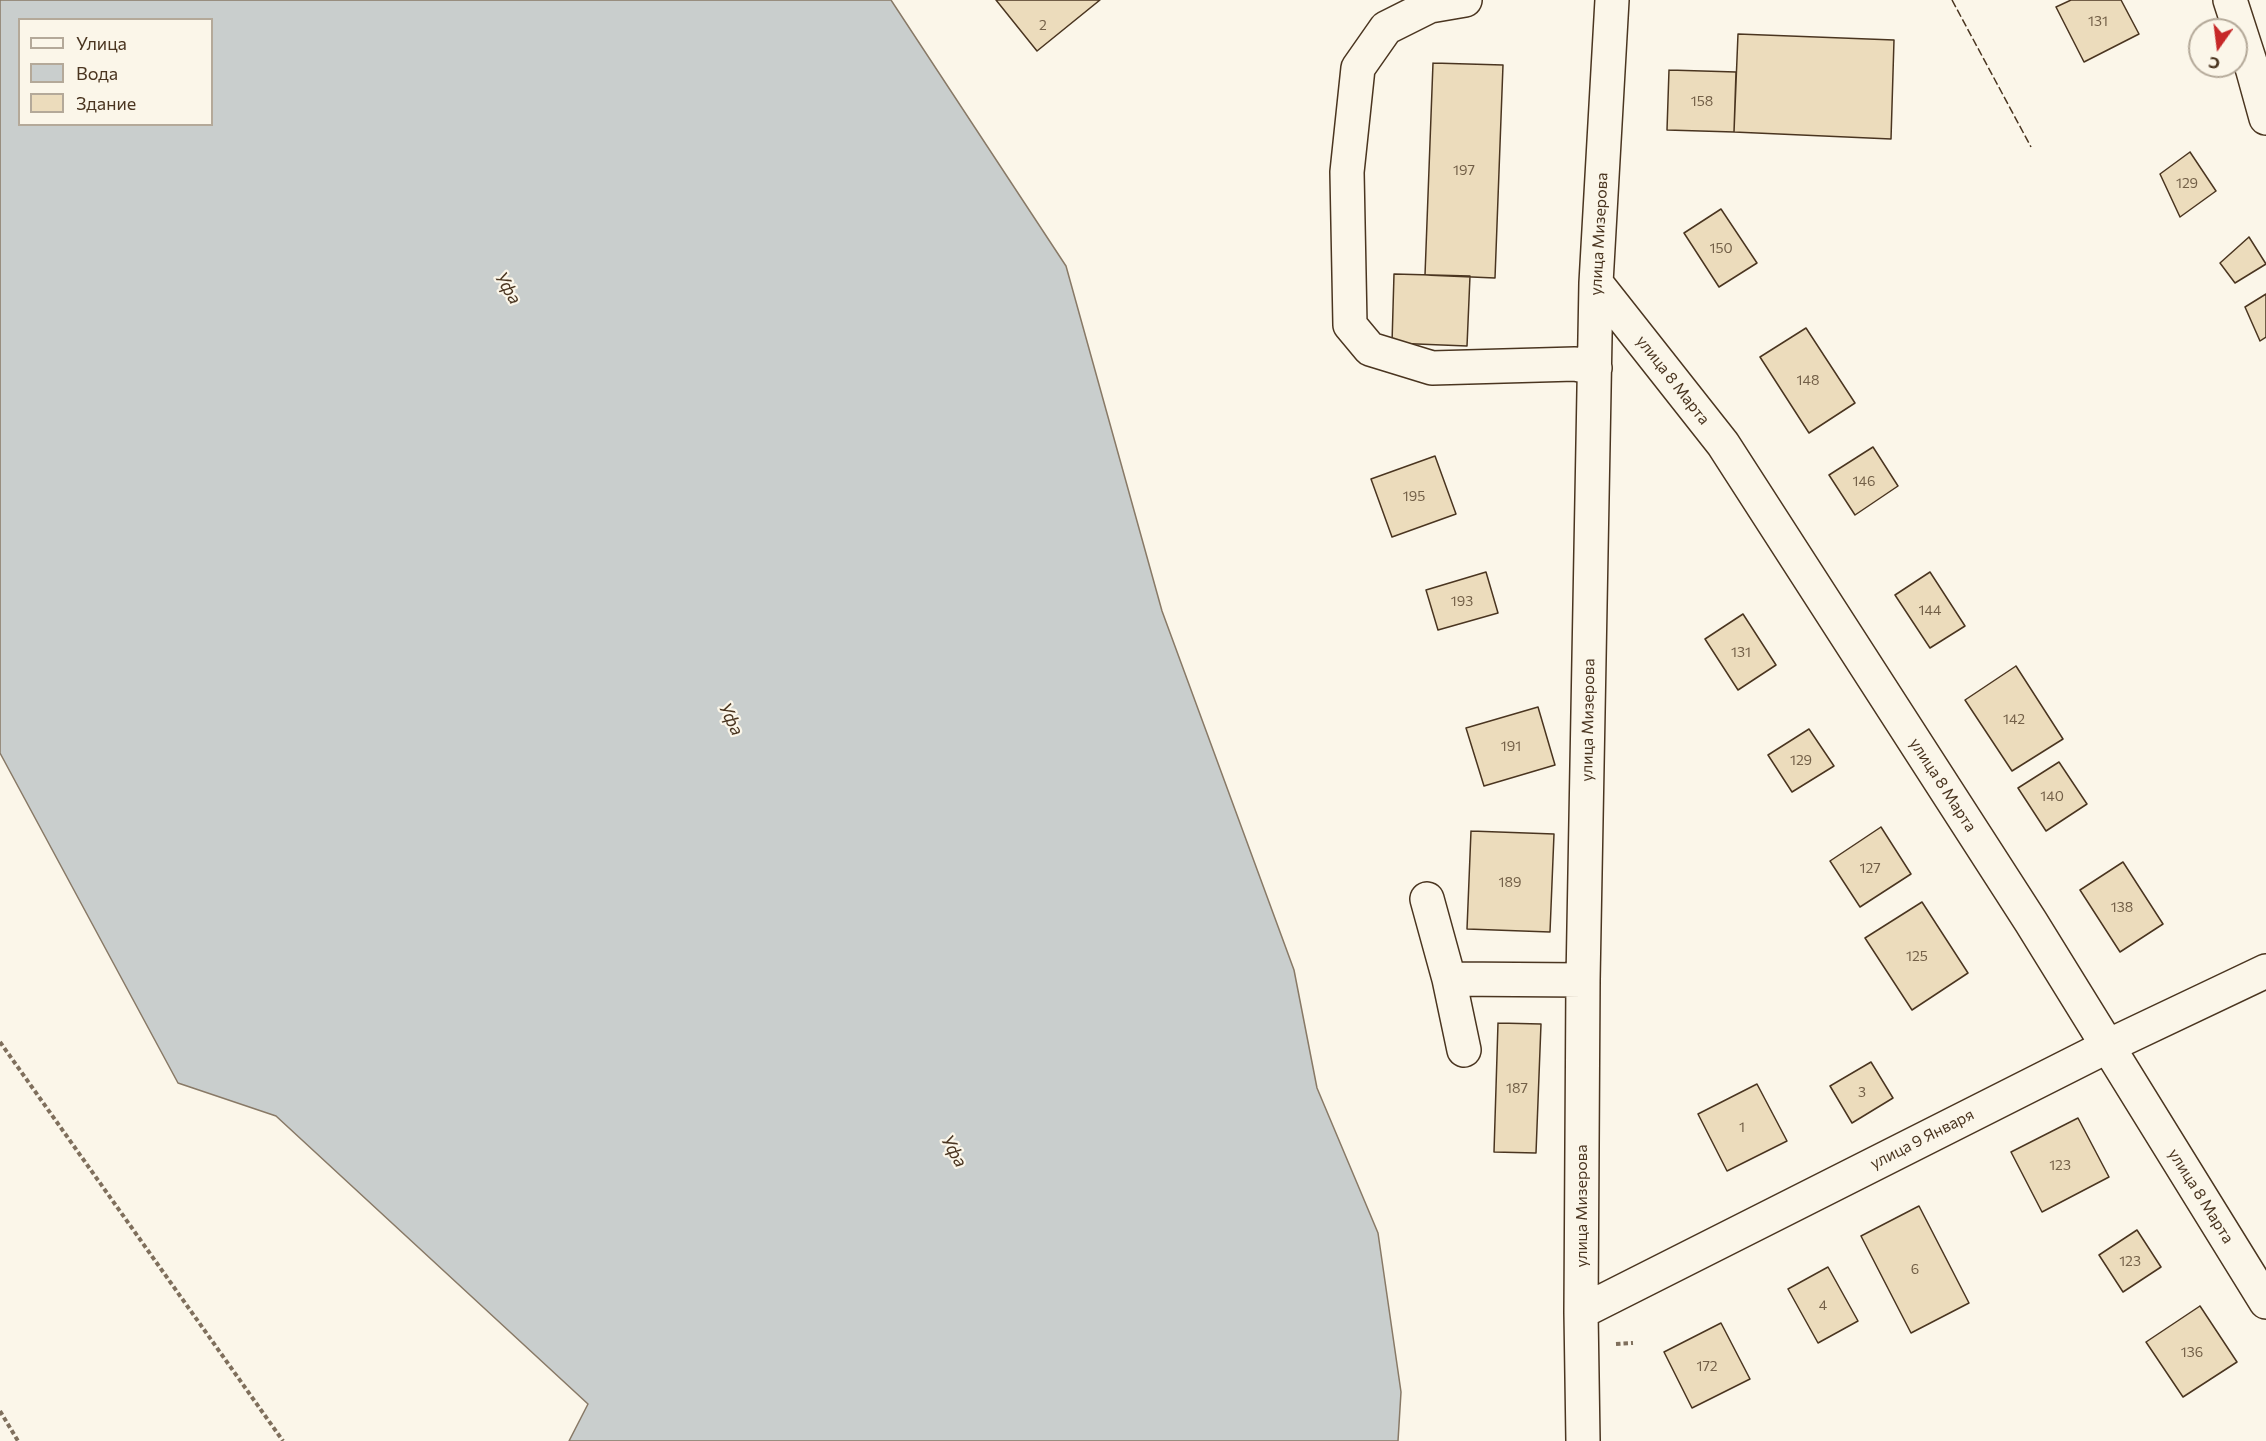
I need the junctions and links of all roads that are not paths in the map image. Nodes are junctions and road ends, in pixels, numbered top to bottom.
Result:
1 (1465, 0) edge
2 (1612, 0) edge
3 (2230, 0) edge
4 (2266, 118) edge
5 (1596, 283) junction
6 (1596, 368) junction
7 (1427, 899) dead end
8 (2266, 971) edge
9 (1449, 979) junction
10 (1583, 980) junction
11 (2108, 1046) junction
12 (1464, 1050) dead end
13 (2266, 1302) edge
14 (1581, 1312) junction
15 (1583, 1441) edge

1 - 6 street
2 - 5 street, улица Мизерова
3 - 4 street
5 - 6 street, улица Мизерова
5 - 11 street, улица 8 Марта
6 - 10 street, улица Мизерова
7 - 9 street
8 - 11 street, улица 9 Января
9 - 10 street
9 - 12 street
10 - 14 street, улица Мизерова
11 - 13 street, улица 8 Марта
11 - 14 street, улица 9 Января
14 - 15 street, улица Мизерова

